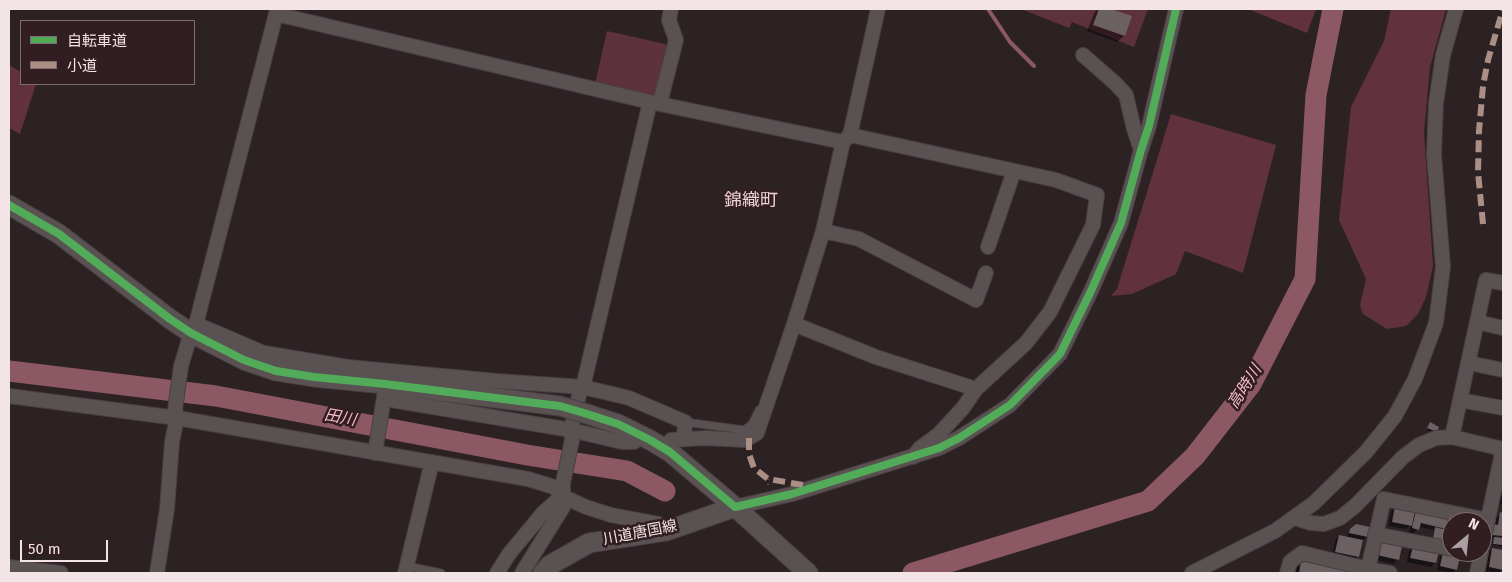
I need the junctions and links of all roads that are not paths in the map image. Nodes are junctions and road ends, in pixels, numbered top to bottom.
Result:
1 (671, 9) edge
2 (878, 9) edge
3 (1176, 9) edge
4 (1456, 9) edge
5 (277, 12) edge
6 (1083, 55) dead end
7 (655, 102) junction
8 (846, 138) junction
9 (1141, 150) junction
10 (1014, 171) junction
11 (9, 205) edge
12 (823, 231) junction
13 (988, 247) dead end
14 (986, 273) dead end
15 (1503, 284) edge
16 (1477, 322) junction
17 (794, 324) junction
18 (1503, 328) edge
19 (194, 329) junction
20 (1469, 362) junction
21 (1503, 370) edge
22 (583, 388) junction
23 (772, 388) junction
24 (385, 389) junction
25 (976, 389) junction
26 (9, 396) edge
27 (1460, 400) junction
28 (1503, 408) edge
29 (176, 414) junction
30 (685, 422) junction
31 (571, 435) junction
32 (1452, 437) junction
33 (634, 442) dead end
34 (1503, 449) edge
35 (376, 450) junction
36 (913, 457) junction
37 (432, 462) junction
38 (563, 490) junction
39 (740, 512) junction
40 (1448, 512) edge
41 (1490, 512) edge
42 (1295, 518) junction
43 (666, 531) junction
44 (1375, 534) junction
45 (1442, 547) edge
46 (9, 567) edge
47 (406, 569) edge
48 (1368, 569) junction
49 (61, 573) edge
50 (157, 573) edge
51 (441, 573) edge
52 (497, 573) edge
53 (522, 573) edge
54 (543, 573) edge
55 (808, 573) edge
56 (1192, 573) edge
57 (1287, 573) edge
58 (1390, 573) edge

1 - 7 street
2 - 8 street
3 - 9 street
4 - 42 street
5 - 7 street
5 - 19 street
6 - 9 street
7 - 8 street
7 - 22 street
8 - 10 street
8 - 12 street
9 - 36 street
10 - 13 street
10 - 25 street
11 - 19 street
12 - 14 street
12 - 17 street
15 - 16 street
16 - 18 street
16 - 20 street
17 - 23 street
17 - 25 street
19 - 24 street
19 - 29 street
20 - 21 street
20 - 27 street
22 - 24 street
22 - 30 street
22 - 31 street
23 - 30 lane
23 - 30 street
24 - 31 street
24 - 35 street
24 - 39 street, bridge
25 - 36 street
26 - 29 street
27 - 28 street
27 - 32 street
29 - 35 street
29 - 50 street
31 - 33 street
31 - 38 street
32 - 34 street
32 - 42 street
34 - 41 street
35 - 37 street
36 - 39 street
37 - 38 street
37 - 47 street
38 - 43 street
38 - 52 street
38 - 53 street
39 - 43 street, 川道唐国線
39 - 55 street
40 - 44 street
42 - 56 street
43 - 54 street, 川道唐国線
44 - 45 street
44 - 48 street
46 - 49 street
47 - 51 lane
48 - 57 street
48 - 58 street

